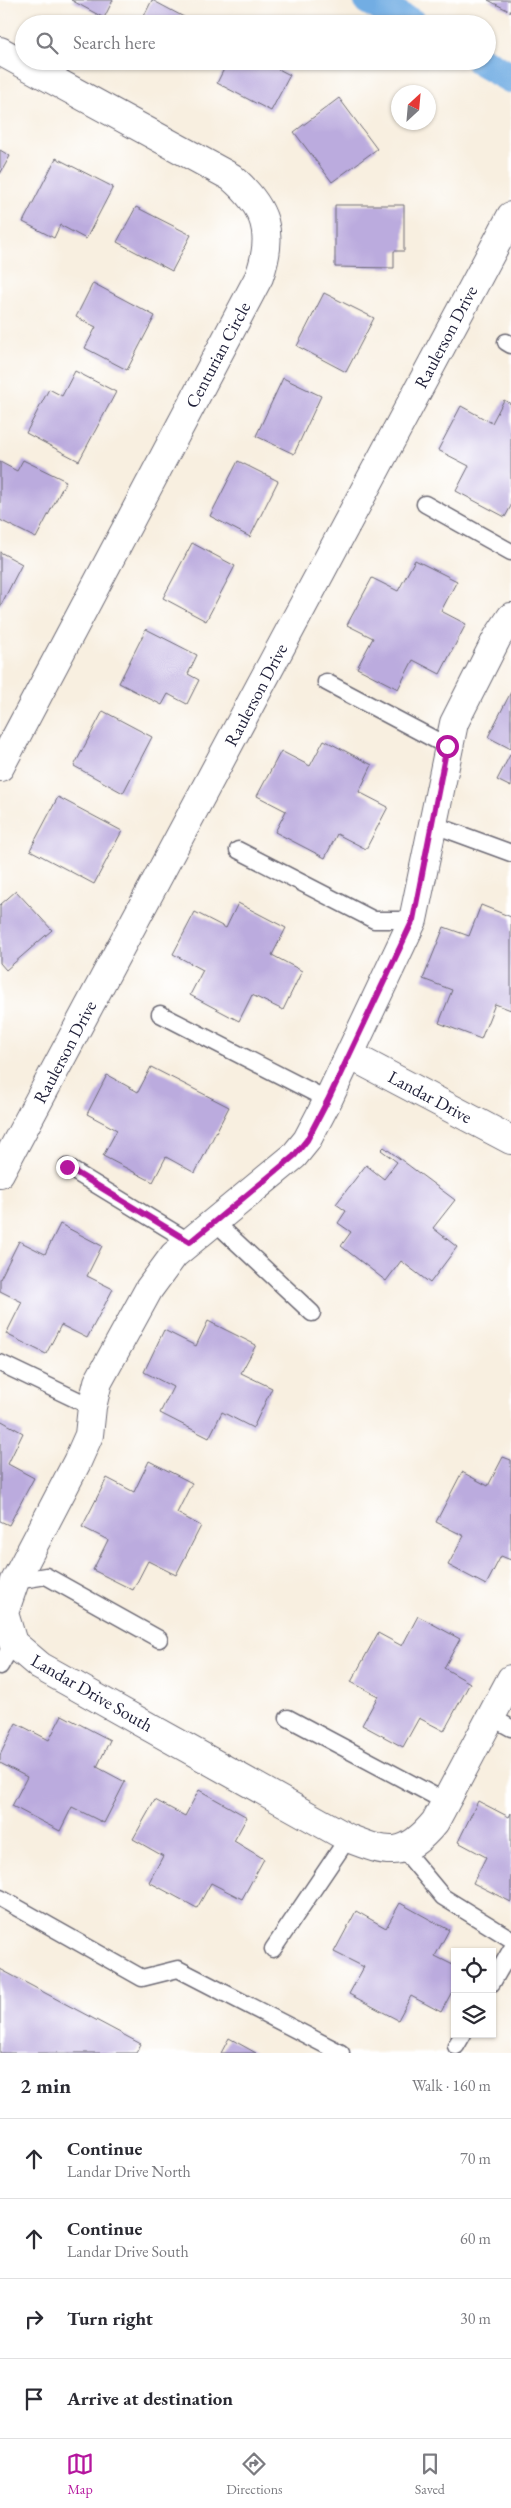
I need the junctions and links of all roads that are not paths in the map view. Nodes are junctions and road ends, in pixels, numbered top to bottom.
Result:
1 (0, 51) edge
2 (15, 59) edge
3 (35, 70) edge
4 (511, 216) edge
5 (425, 504) dead end
6 (511, 552) edge
7 (511, 617) edge
8 (326, 682) dead end
9 (447, 746) junction
10 (0, 767) edge
11 (432, 824) junction
12 (238, 850) dead end
13 (511, 853) edge
14 (413, 920) junction
15 (160, 1014) dead end
16 (350, 1055) junction
17 (328, 1100) junction
18 (511, 1140) edge
19 (67, 1167) dead end
20 (0, 1174) edge
21 (215, 1222) junction
22 (190, 1242) junction
23 (312, 1313) dead end
24 (0, 1362) edge
25 (92, 1407) junction
26 (8, 1582) edge
27 (159, 1639) dead end
28 (6, 1655) edge
29 (511, 1679) edge
30 (288, 1718) dead end
31 (501, 1723) edge
32 (446, 1802) junction
33 (348, 1838) junction
34 (403, 1849) junction
35 (0, 1898) edge
36 (511, 1939) edge
37 (273, 1949) dead end
38 (511, 1950) edge
39 (496, 1976) edge
40 (341, 2053) edge

1 - 2 street, Centurian Circle
3 - 10 street, Centurian Circle
4 - 20 street, Raulerson Drive
5 - 6 lane
7 - 9 street, Landar Drive South
8 - 9 lane
9 - 11 street, Landar Drive South
11 - 13 lane
11 - 14 street, Landar Drive South
12 - 14 lane
14 - 16 street, Landar Drive South
15 - 17 lane
16 - 17 street, Landar Drive South
16 - 18 street, Landar Drive
17 - 21 street, Landar Drive South
19 - 22 lane
21 - 22 street, Landar Drive South
21 - 23 lane
22 - 25 street, Landar Drive South
24 - 25 lane
25 - 26 street, Landar Drive South
26 - 27 lane
26 - 28 street, Landar Drive South
28 - 33 street, Landar Drive South
29 - 31 street
30 - 32 lane
31 - 32 street
32 - 34 street
33 - 34 street, Landar Drive South
33 - 37 lane
34 - 36 lane
35 - 40 lane
38 - 39 lane

